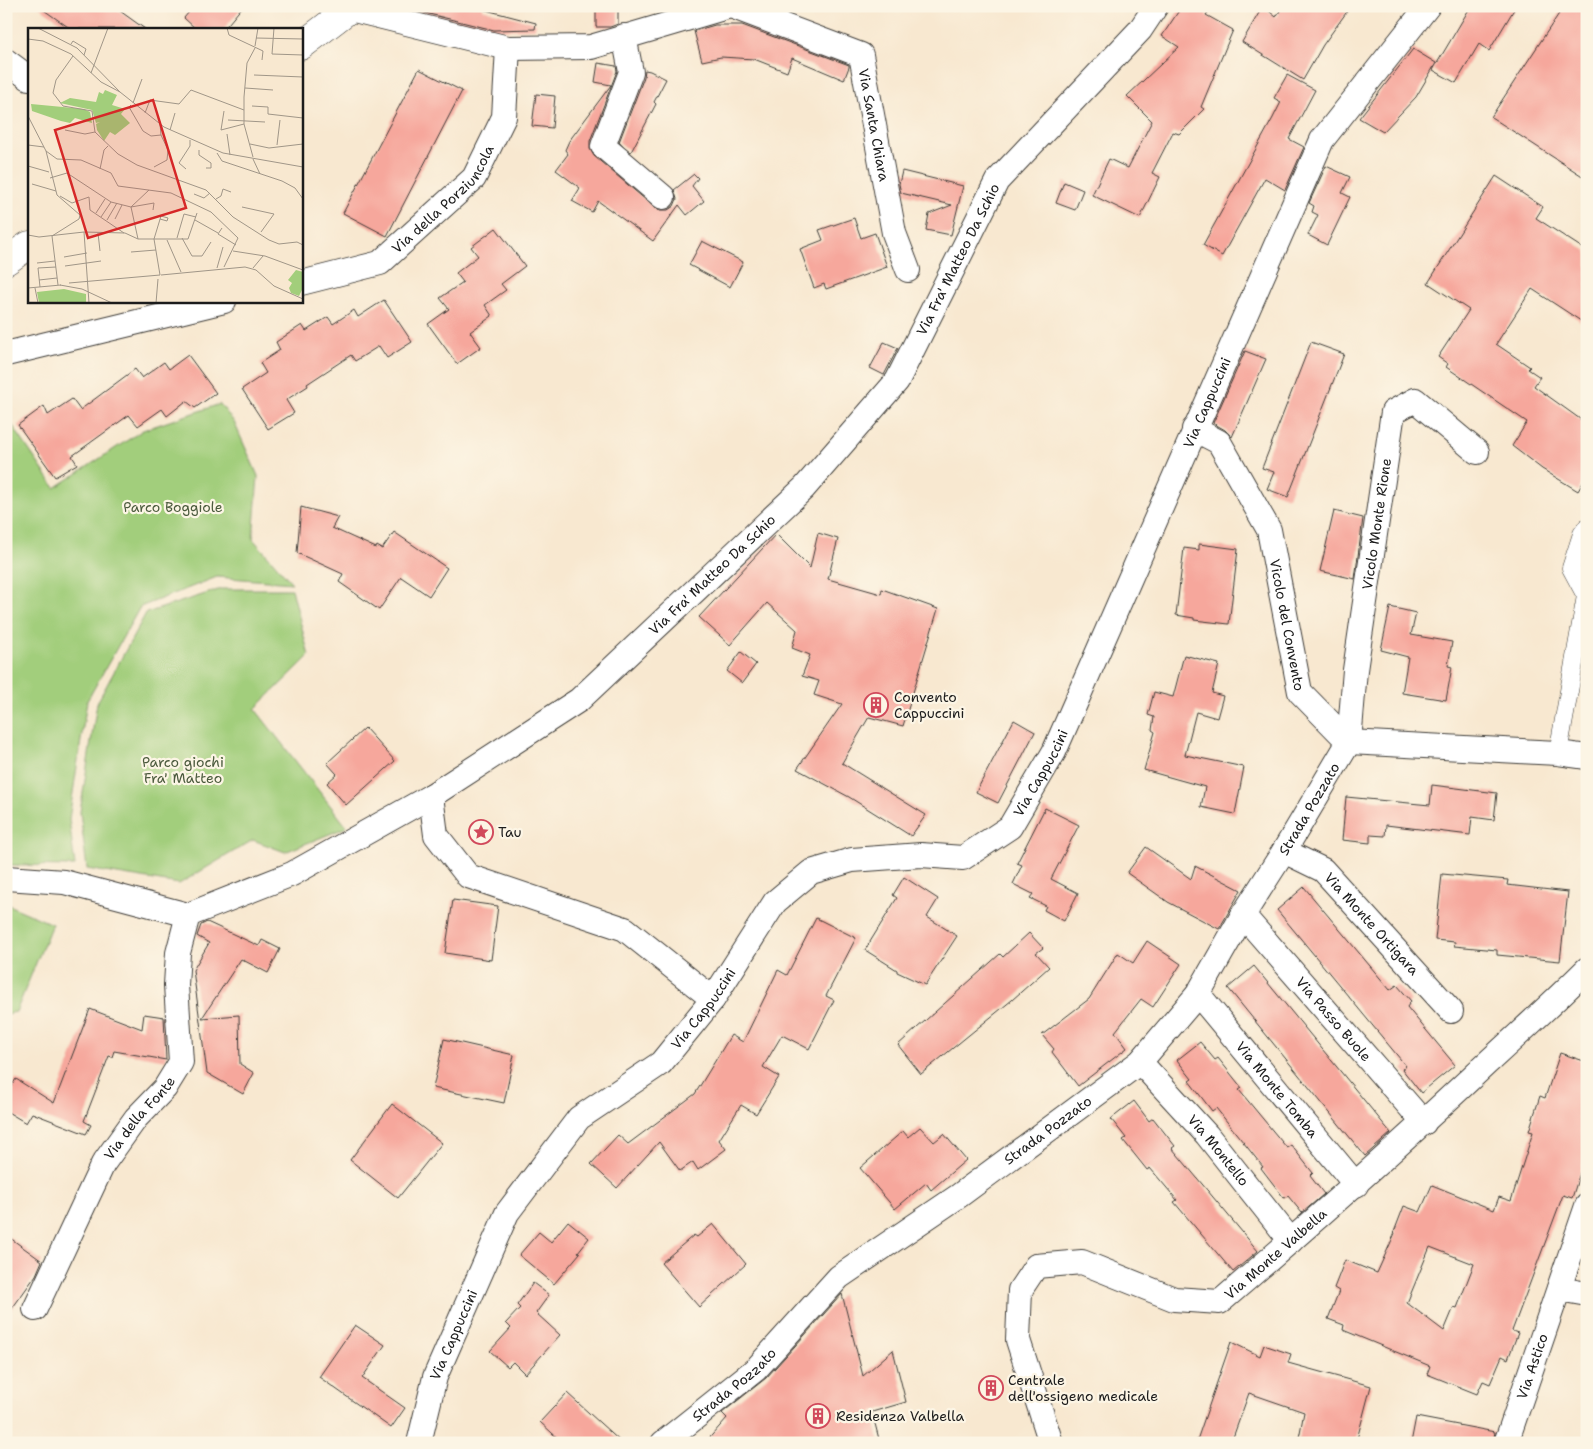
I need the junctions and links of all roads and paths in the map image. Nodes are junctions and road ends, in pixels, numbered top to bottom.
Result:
1 (731, 6) edge
2 (1156, 6) edge
3 (1428, 6) edge
4 (352, 8) edge
5 (624, 36) junction
6 (302, 45) edge
7 (508, 48) junction
8 (6, 61) edge
9 (28, 77) edge
10 (663, 197) dead end
11 (28, 247) edge
12 (6, 261) edge
13 (908, 270) dead end
14 (302, 282) edge
15 (220, 302) edge
16 (6, 354) edge
17 (1194, 429) junction
18 (1477, 452) dead end
19 (1587, 527) edge
20 (1349, 742) junction
21 (1558, 753) junction
22 (1587, 757) edge
23 (431, 796) junction
24 (1284, 851) junction
25 (6, 878) edge
26 (188, 915) junction
27 (1243, 915) junction
28 (1587, 969) edge
29 (1198, 994) junction
30 (713, 999) junction
31 (1451, 1011) dead end
32 (1140, 1062) junction
33 (1424, 1124) junction
34 (1356, 1185) junction
35 (1587, 1206) edge
36 (1291, 1241) junction
37 (1559, 1289) junction
38 (1587, 1294) edge
39 (35, 1309) dead end
40 (420, 1443) edge
41 (663, 1443) edge
42 (1051, 1443) edge
43 (1506, 1443) edge

1 - 5 street, Via Santa Chiara
1 - 13 street, Via Santa Chiara
2 - 23 street, Via Fra' Matteo Da Schio
3 - 17 street, Via Cappuccini
4 - 6 street
4 - 7 street, Via Santa Chiara
5 - 7 street, Via Santa Chiara
5 - 10 street
7 - 14 street, Via della Porziuncola
8 - 9 street
11 - 12 street
15 - 16 street
17 - 20 street, Vicolo del Convento
17 - 30 street, Via Cappuccini
18 - 20 street, Vicolo Monte Rione
19 - 21 street
20 - 21 street
20 - 24 street, Strada Pozzato
21 - 22 street
23 - 26 street
23 - 30 street
24 - 27 street, Strada Pozzato
24 - 31 street, Via Monte Ortigara
25 - 26 street
26 - 39 street, Via della Fonte
27 - 29 street, Strada Pozzato
27 - 33 street, Via Passo Buole
28 - 33 street, Via Monte Valbella
29 - 32 street, Strada Pozzato
29 - 34 street, Via Monte Tomba
30 - 40 street, Via Cappuccini
32 - 36 street, Via Montello
32 - 41 street, Strada Pozzato
33 - 34 street, Via Monte Valbella
34 - 36 street, Via Monte Valbella
35 - 37 street, Via Astico
36 - 42 street, Via Monte Valbella
37 - 38 street
37 - 43 street, Via Astico

